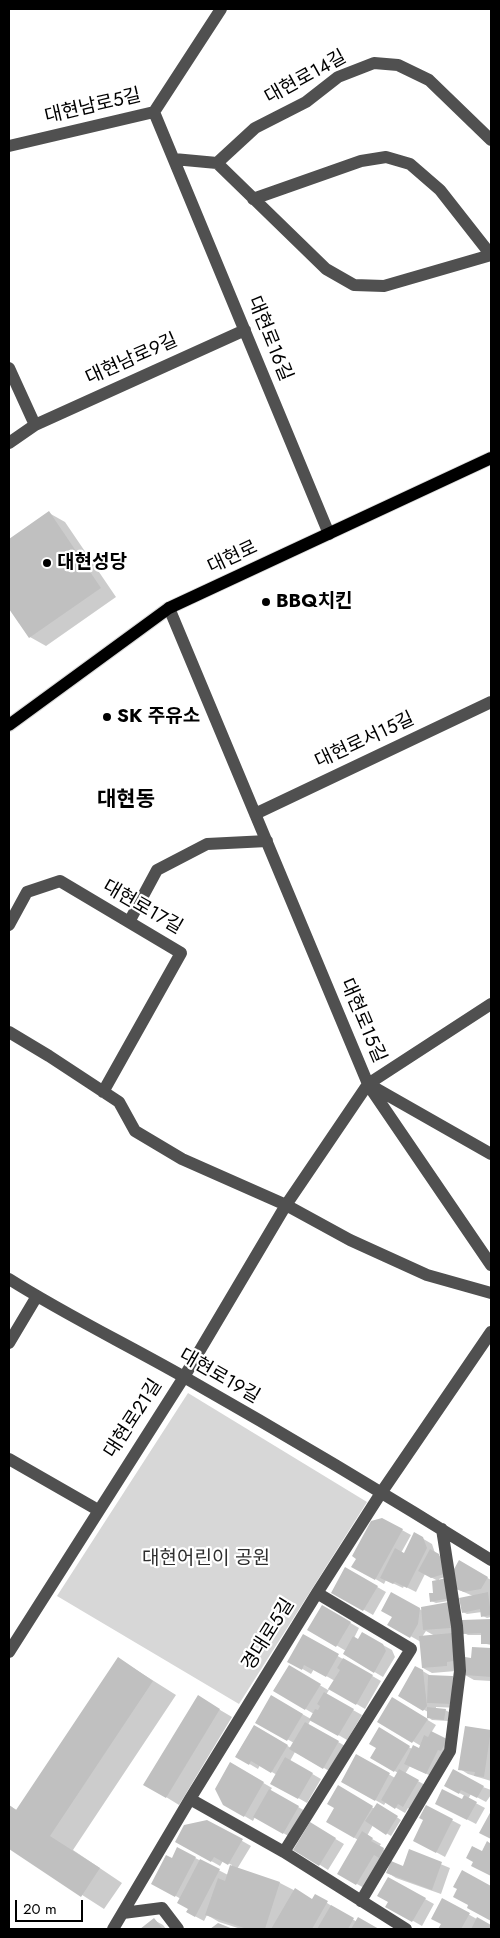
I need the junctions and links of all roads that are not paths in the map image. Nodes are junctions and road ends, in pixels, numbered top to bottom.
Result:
1 (221, 9) edge
2 (154, 112) junction
3 (491, 140) edge
4 (9, 146) edge
5 (174, 159) junction
6 (216, 163) junction
7 (253, 200) junction
8 (491, 255) edge
9 (245, 330) junction
10 (9, 368) edge
11 (34, 425) junction
12 (9, 442) edge
13 (491, 458) edge
14 (329, 534) junction
15 (170, 608) junction
16 (491, 702) edge
17 (9, 725) edge
18 (255, 814) junction
19 (267, 841) junction
20 (128, 922) junction
21 (9, 925) edge
22 (491, 1004) edge
23 (9, 1032) edge
24 (368, 1084) junction
25 (103, 1092) junction
26 (491, 1154) edge
27 (286, 1205) junction
28 (491, 1265) edge
29 (9, 1279) edge
30 (491, 1292) edge
31 (37, 1296) junction
32 (491, 1332) edge
33 (9, 1343) edge
34 (184, 1377) junction
35 (9, 1459) edge
36 (381, 1493) junction
37 (98, 1510) junction
38 (442, 1529) junction
39 (491, 1560) edge
40 (317, 1593) junction
41 (9, 1652) edge
42 (190, 1799) junction
43 (284, 1852) junction
44 (361, 1901) junction
45 (123, 1912) junction
46 (113, 1929) edge
47 (178, 1929) edge
48 (406, 1929) edge

1 - 2 street, 대현남로5길
2 - 4 street, 대현남로5길
2 - 5 street, 대현로16길
3 - 6 street, 대현로14길
5 - 6 street
5 - 9 street, 대현로16길
6 - 7 street
7 - 8 street
7 - 8 street
9 - 11 street, 대현남로9길
9 - 14 street, 대현로16길
10 - 11 street
11 - 12 street, 대현남로9길
13 - 14 main road, 대현로
14 - 15 main road, 대현로
15 - 17 main road, 대현로
15 - 18 street, 대현로15길
16 - 18 street, 대현로서15길
18 - 19 street, 대현로15길
19 - 20 street
19 - 24 street, 대현로15길
20 - 21 street, 대현로17길
20 - 25 street, 대현로17길
22 - 24 street, 대현로21길
23 - 25 street
24 - 26 street, 대현로15길
24 - 27 street, 대현로21길
24 - 28 street
25 - 27 street
27 - 30 street
27 - 34 street, 대현로21길
29 - 31 street, 대현로19길
31 - 33 street
31 - 34 street, 대현로19길
32 - 36 street
34 - 36 street, 대현로19길
34 - 37 street, 대현로21길
35 - 37 street
36 - 38 street, 대현로19길
36 - 40 street, 경대로5길
37 - 41 street, 대현로21길
38 - 39 street, 대현로19길
38 - 44 street
40 - 42 street, 경대로5길
40 - 43 street
42 - 43 street
42 - 45 street, 경대로5길
43 - 44 street
44 - 48 street
45 - 46 street, 경대로5길
45 - 47 street

